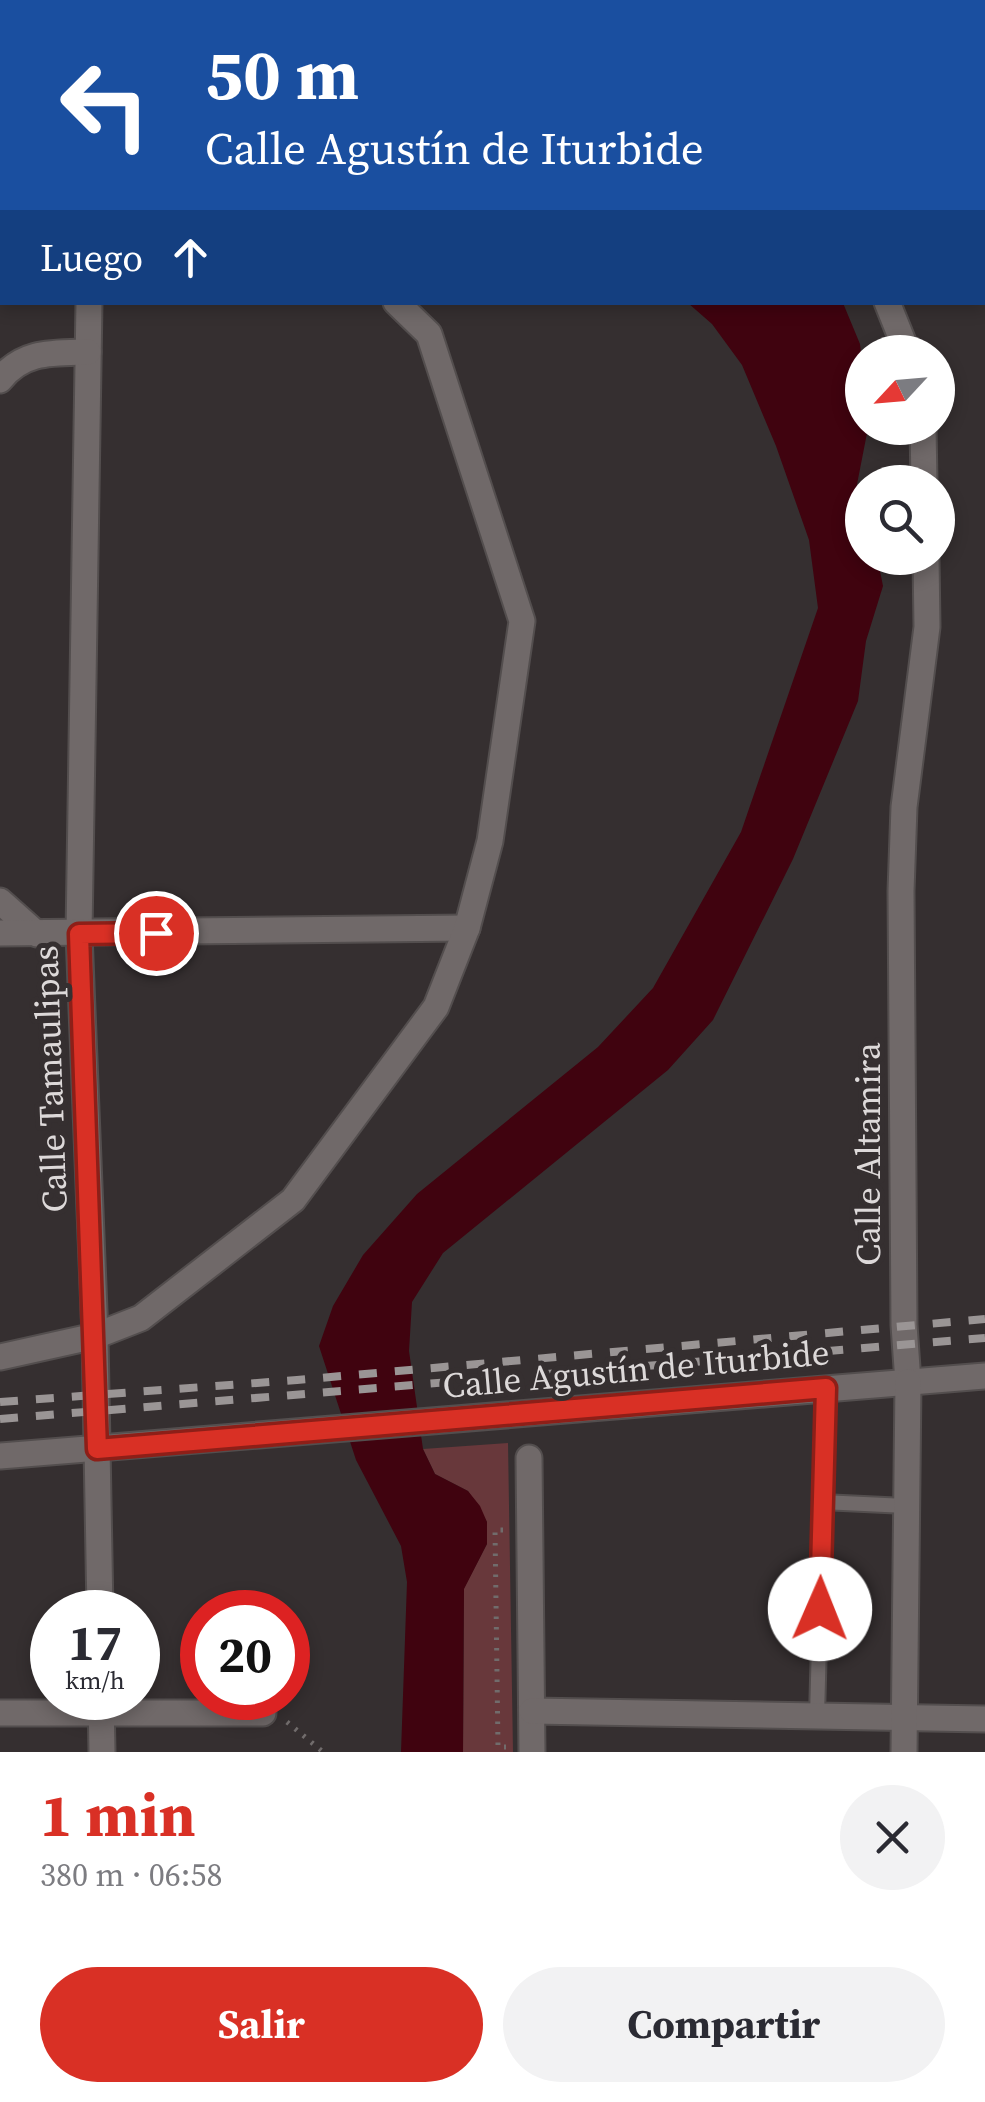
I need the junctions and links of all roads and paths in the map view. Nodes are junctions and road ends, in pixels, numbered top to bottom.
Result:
1 (89, 305) edge
2 (399, 305) edge
3 (889, 305) edge
4 (901, 335) edge
5 (88, 352) junction
6 (0, 380) edge
7 (926, 575) edge
8 (0, 901) edge
9 (466, 928) junction
10 (0, 934) edge
11 (38, 934) junction
12 (79, 934) junction
13 (95, 1336) junction
14 (0, 1357) edge
15 (985, 1376) edge
16 (908, 1382) junction
17 (826, 1388) junction
18 (97, 1449) junction
19 (0, 1456) edge
20 (528, 1458) dead end
21 (822, 1502) junction
22 (906, 1506) junction
23 (528, 1530) junction
24 (100, 1590) edge
25 (30, 1711) edge
26 (532, 1712) junction
27 (0, 1713) edge
28 (818, 1716) junction
29 (903, 1718) junction
30 (985, 1719) edge
31 (101, 1720) edge
32 (284, 1720) edge
33 (102, 1752) edge
34 (322, 1752) edge
35 (509, 1752) edge
36 (532, 1752) edge
37 (904, 1752) edge

1 - 5 street, Calle Tamaulipas
2 - 9 street
3 - 4 street
5 - 6 street
5 - 12 street, Calle Tamaulipas
7 - 16 street, Calle Altamira
8 - 11 street
9 - 12 street
9 - 13 street
10 - 11 street
11 - 12 street
12 - 13 street, Calle Tamaulipas
13 - 14 street
13 - 18 street, Calle Tamaulipas
15 - 16 street, Calle Agustín de Iturbide
16 - 17 street, Calle Agustín de Iturbide
16 - 22 street, Calle Altamira
17 - 18 street, Calle Agustín de Iturbide
17 - 21 lane
18 - 19 street, Calle Agustín de Iturbide
18 - 24 street, Calle Tamaulipas
20 - 23 street
21 - 22 lane
21 - 28 lane
22 - 29 street, Calle Altamira
23 - 26 street
23 - 35 path
25 - 27 street
26 - 28 street
26 - 36 street
28 - 29 street
29 - 30 street
29 - 37 street, Calle Altamira
31 - 33 street
32 - 34 path

